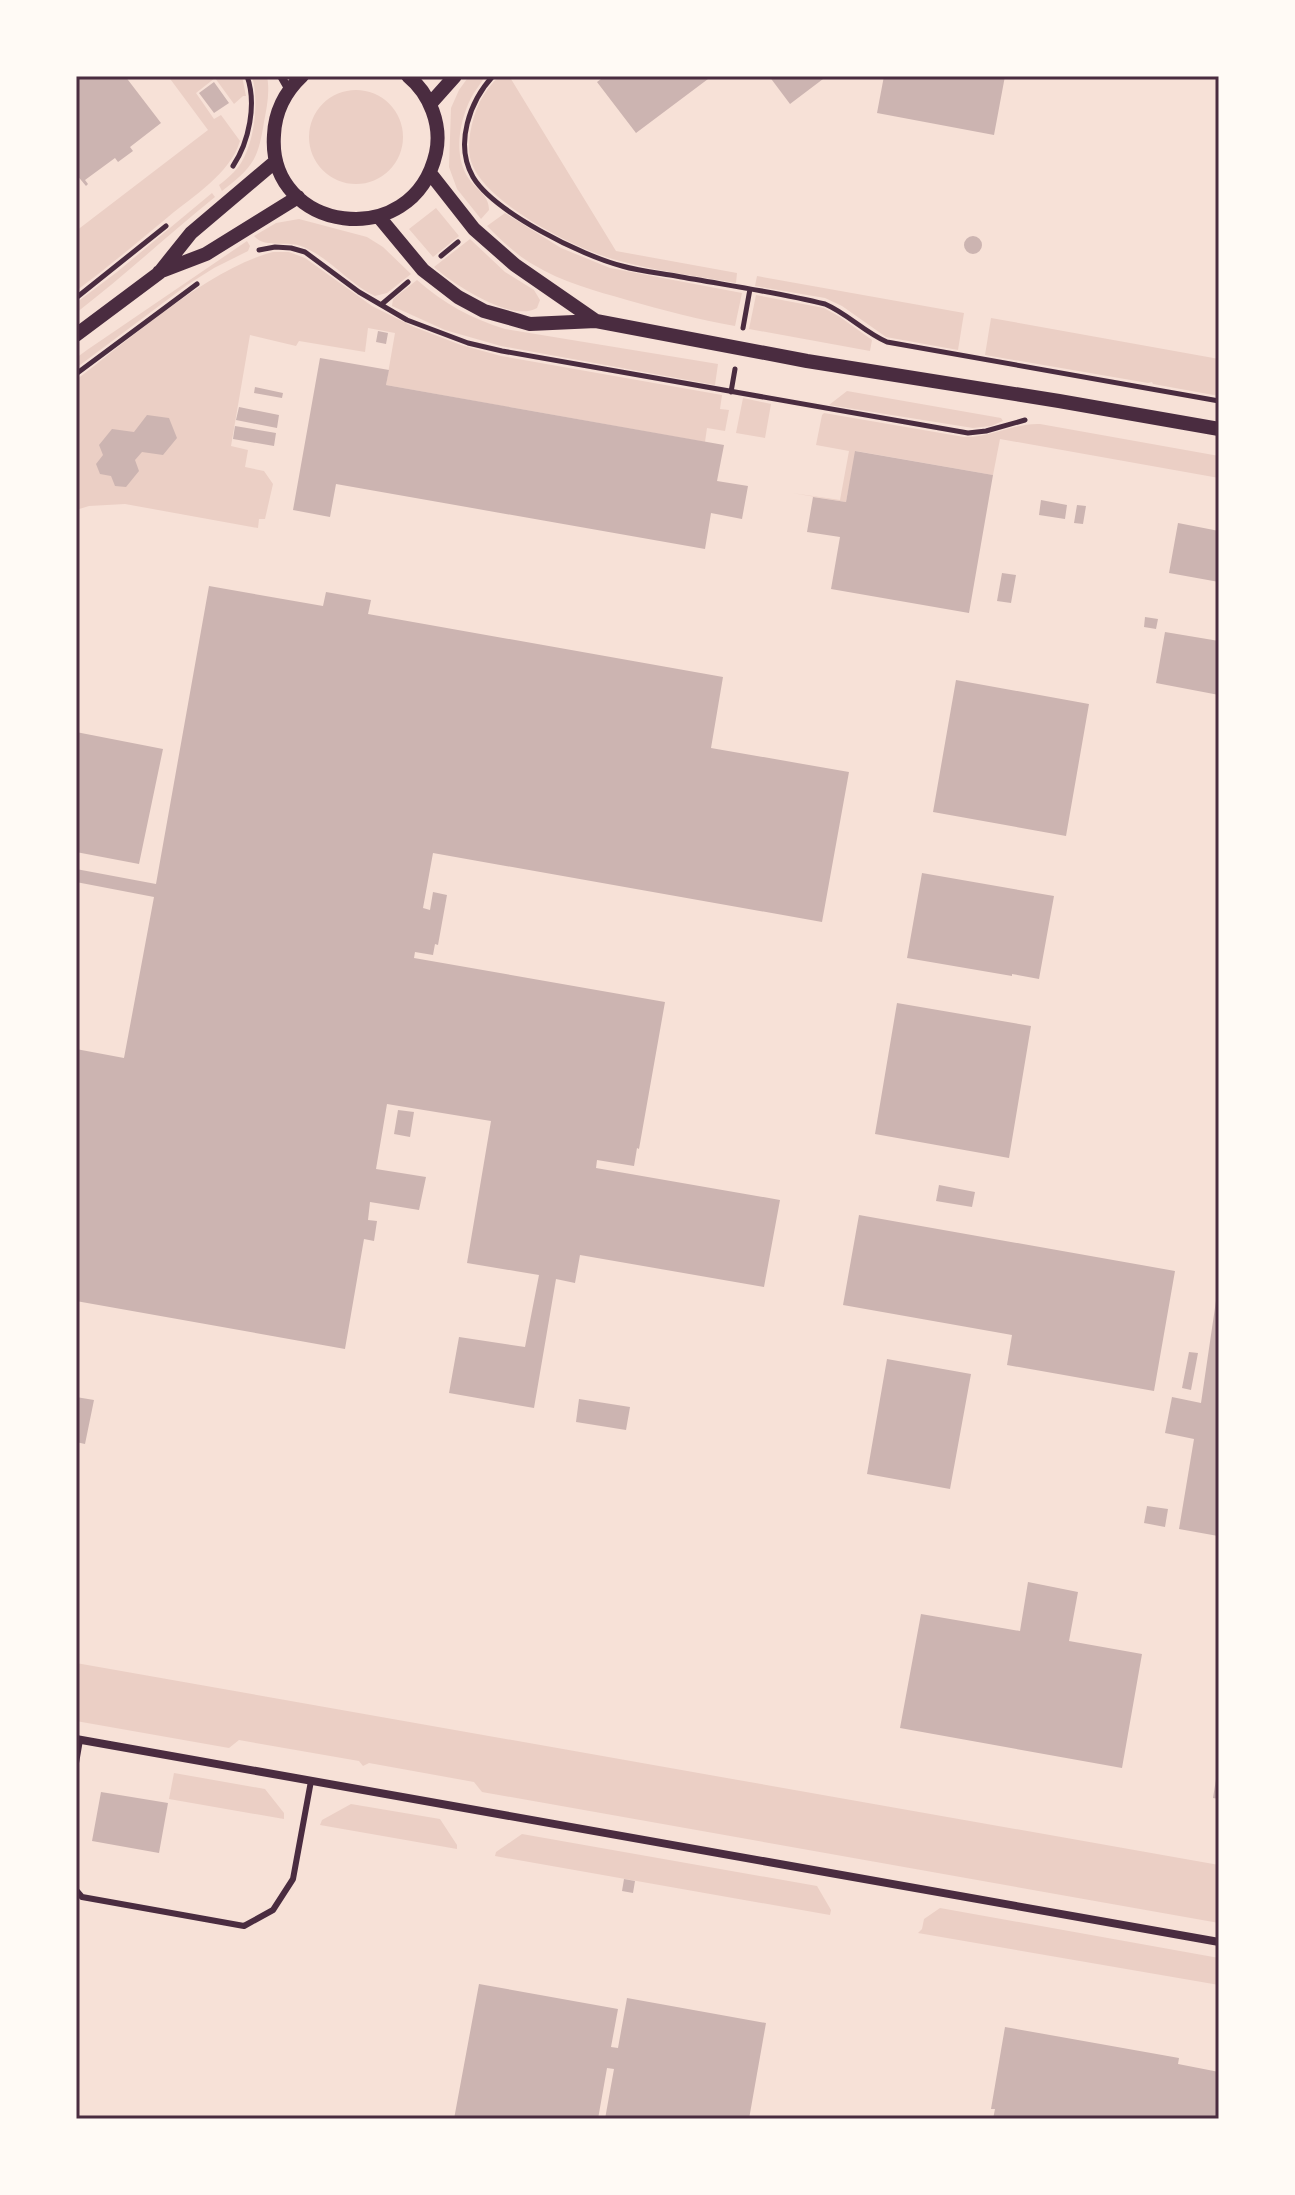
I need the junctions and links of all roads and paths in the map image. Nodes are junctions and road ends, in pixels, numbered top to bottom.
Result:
1 (247, 76) edge
2 (281, 76) edge
3 (302, 76) edge
4 (408, 76) edge
5 (455, 76) edge
6 (493, 76) edge
7 (289, 90) junction
8 (430, 104) junction
9 (276, 161) junction
10 (231, 169) dead end
11 (430, 173) junction
12 (298, 197) junction
13 (379, 217) junction
14 (168, 224) dead end
15 (247, 256) dead end
16 (159, 273) junction
17 (203, 280) dead end
18 (76, 298) edge
19 (596, 321) junction
20 (76, 335) edge
21 (76, 374) edge
22 (1219, 401) edge
23 (1032, 419) dead end
24 (1219, 429) edge
25 (78, 1739) edge
26 (76, 1763) edge
27 (311, 1781) junction
28 (76, 1890) edge
29 (1219, 1942) edge

1 - 10 path
2 - 7 street
3 - 7 street
4 - 8 street
5 - 8 street
6 - 22 path
7 - 9 street
8 - 11 street
9 - 12 street
9 - 16 street
11 - 13 street
11 - 19 street
12 - 13 street
12 - 16 street
13 - 19 street
14 - 18 path
15 - 23 path
16 - 20 street
17 - 21 path
19 - 24 street
25 - 26 lane
25 - 27 street
27 - 28 lane
27 - 29 street

